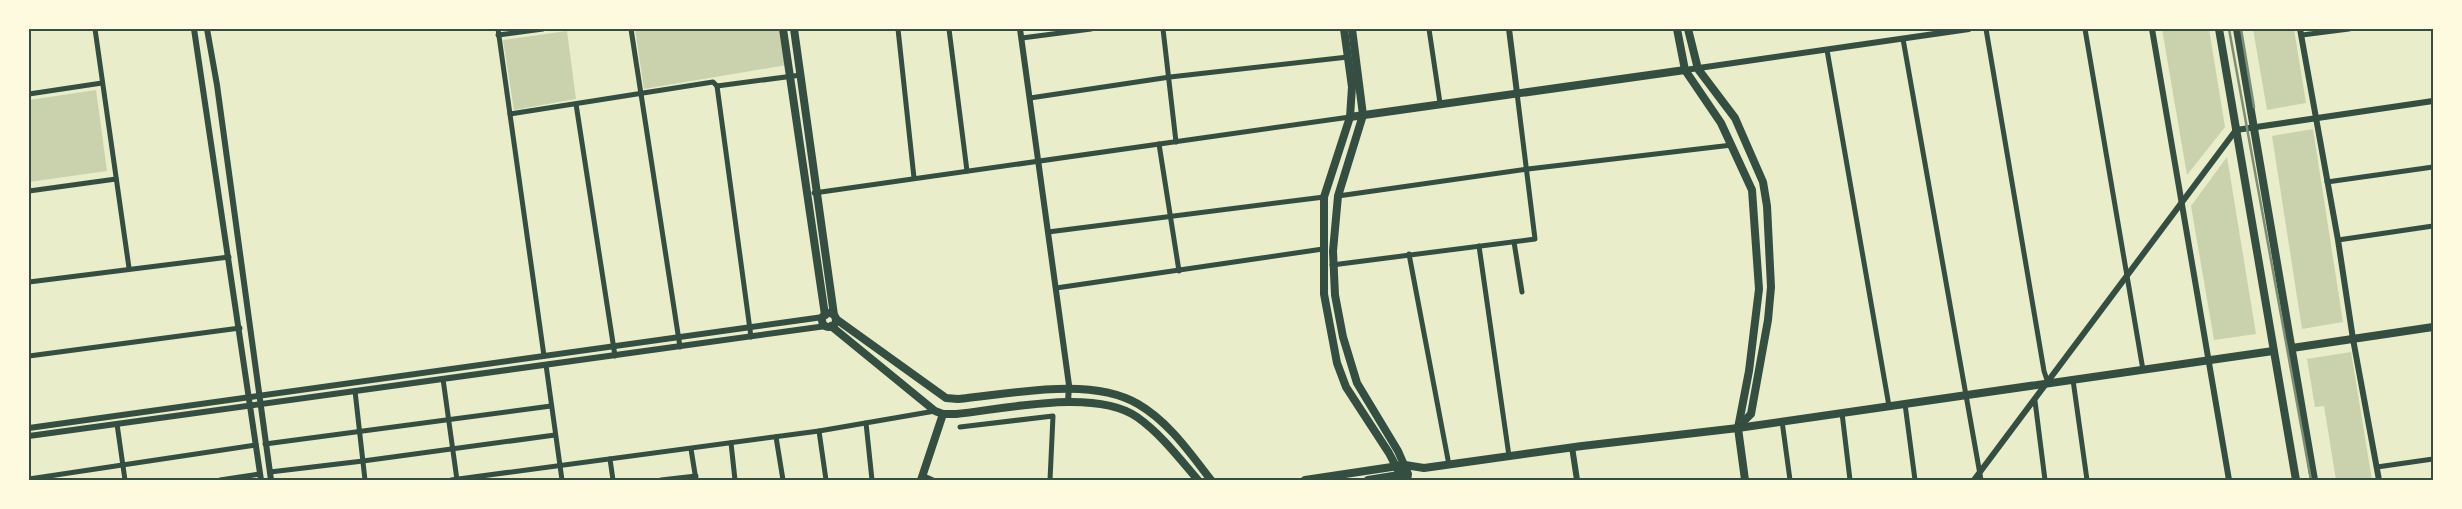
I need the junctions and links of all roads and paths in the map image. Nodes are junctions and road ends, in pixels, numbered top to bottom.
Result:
1 (94, 29) edge
2 (194, 29) edge
3 (207, 29) edge
4 (543, 29) edge
5 (631, 29) edge
6 (783, 29) edge
7 (794, 29) edge
8 (898, 29) edge
9 (949, 29) edge
10 (1020, 29) edge
11 (1091, 29) edge
12 (1163, 29) edge
13 (1344, 29) edge
14 (1352, 29) edge
15 (1429, 29) edge
16 (1509, 29) edge
17 (1676, 29) edge
18 (1688, 29) edge
19 (1969, 29) edge
20 (1986, 29) edge
21 (2085, 29) edge
22 (2152, 29) edge
23 (2219, 29) edge
24 (2237, 29) edge
25 (2349, 29) edge
26 (498, 32) edge
27 (2301, 32) edge
28 (1022, 38) junction
29 (1903, 39) junction
30 (1827, 50) junction
31 (1348, 57) junction
32 (1698, 69) junction
33 (1685, 70) junction
34 (801, 75) junction
35 (790, 77) junction
36 (1170, 77) junction
37 (102, 82) junction
38 (718, 86) junction
39 (1517, 93) junction
40 (29, 94) edge
41 (641, 94) junction
42 (1030, 98) junction
43 (2433, 101) edge
44 (1440, 103) junction
45 (576, 104) junction
46 (510, 114) junction
47 (1363, 115) junction
48 (1350, 117) junction
49 (2316, 117) junction
50 (2254, 126) junction
51 (2236, 130) junction
52 (1176, 142) junction
53 (1160, 144) junction
54 (1732, 144) junction
55 (1038, 161) junction
56 (2433, 168) edge
57 (1528, 169) junction
58 (968, 171) junction
59 (914, 178) junction
60 (116, 179) junction
61 (2327, 182) junction
62 (29, 191) edge
63 (818, 193) junction
64 (806, 194) junction
65 (1338, 196) junction
66 (1324, 197) junction
67 (2182, 201) junction
68 (1171, 217) junction
69 (2433, 226) edge
70 (1048, 232) junction
71 (2338, 240) junction
72 (1514, 242) junction
73 (1479, 246) junction
74 (1323, 249) junction
75 (1409, 254) junction
76 (229, 257) junction
77 (1332, 265) junction
78 (129, 268) junction
79 (1179, 271) junction
80 (2127, 276) junction
81 (29, 282) edge
82 (1056, 288) junction
83 (1522, 292) dead end
84 (824, 316) junction
85 (835, 317) junction
86 (828, 326) junction
87 (750, 327) junction
88 (240, 328) junction
89 (2433, 328) edge
90 (678, 337) junction
91 (752, 337) junction
92 (2353, 339) junction
93 (613, 346) junction
94 (680, 347) junction
95 (2292, 348) junction
96 (2273, 351) junction
97 (29, 356) edge
98 (544, 356) junction
99 (614, 356) junction
100 (2209, 360) junction
101 (546, 365) junction
102 (2143, 370) junction
103 (443, 379) junction
104 (2073, 380) junction
105 (2048, 383) junction
106 (1069, 389) junction
107 (355, 392) junction
108 (1966, 395) junction
109 (258, 396) junction
110 (250, 397) junction
111 (2035, 400) junction
112 (1068, 402) junction
113 (260, 404) junction
114 (1905, 404) junction
115 (251, 406) junction
116 (551, 406) junction
117 (1888, 406) junction
118 (939, 412) junction
119 (1842, 413) junction
120 (449, 420) junction
121 (1782, 421) junction
122 (866, 423) junction
123 (117, 424) junction
124 (960, 427) dead end
125 (29, 428) edge
126 (1738, 428) junction
127 (819, 431) junction
128 (360, 433) junction
129 (555, 435) junction
130 (29, 436) edge
131 (776, 437) junction
132 (730, 443) junction
133 (265, 444) junction
134 (256, 445) junction
135 (1572, 447) junction
136 (691, 448) junction
137 (452, 449) junction
138 (1509, 456) junction
139 (610, 459) junction
140 (2433, 459) edge
141 (363, 461) junction
142 (1449, 465) junction
143 (123, 466) junction
144 (560, 466) junction
145 (1401, 466) junction
146 (2377, 467) junction
147 (1415, 468) junction
148 (270, 472) junction
149 (1980, 472) junction
150 (261, 477) edge
151 (1404, 477) edge
152 (696, 478) edge
153 (921, 478) edge
154 (29, 479) edge
155 (125, 480) edge
156 (220, 480) edge
157 (271, 480) edge
158 (365, 480) edge
159 (455, 480) edge
160 (562, 480) edge
161 (613, 480) edge
162 (661, 480) edge
163 (735, 480) edge
164 (782, 480) edge
165 (826, 480) edge
166 (872, 480) edge
167 (933, 480) edge
168 (1050, 480) edge
169 (1198, 480) edge
170 (1211, 480) edge
171 (1305, 480) edge
172 (1368, 480) edge
173 (1577, 480) edge
174 (1745, 480) edge
175 (1790, 480) edge
176 (1850, 480) edge
177 (1915, 480) edge
178 (1974, 480) edge
179 (1981, 480) edge
180 (2045, 480) edge
181 (2087, 480) edge
182 (2229, 480) edge
183 (2296, 480) edge
184 (2314, 480) edge
185 (2379, 480) edge

1 - 37 street
2 - 76 street
3 - 109 street
4 - 26 street
5 - 41 street
6 - 35 main road
7 - 34 main road
8 - 59 street
9 - 58 street
10 - 28 street
11 - 28 street
12 - 36 street
13 - 31 main road
14 - 47 main road
15 - 44 street
16 - 39 street
17 - 33 main road
18 - 32 main road
19 - 29 street
20 - 105 street
21 - 80 street
22 - 67 street
23 - 51 main road
24 - 50 main road
25 - 27 street
26 - 46 street
27 - 49 street
28 - 42 street
29 - 30 street
29 - 108 street
30 - 32 street
30 - 117 street
31 - 36 street
31 - 48 main road
32 - 33 street
32 - 126 main road
33 - 39 main road
33 - 54 main road
34 - 35 street
34 - 63 main road
35 - 38 street
35 - 64 main road
36 - 42 street
36 - 52 street
37 - 40 street
37 - 60 street
38 - 41 street
38 - 87 street
39 - 44 main road
39 - 57 street
41 - 45 street
41 - 90 street
42 - 55 street
43 - 49 street
44 - 47 main road
45 - 46 street
45 - 93 street
46 - 98 street
47 - 48 main road
47 - 65 main road
48 - 52 street
48 - 66 main road
49 - 50 street
49 - 61 street
50 - 51 street
50 - 95 main road
51 - 67 street
51 - 96 main road
52 - 53 street
53 - 55 street
53 - 68 street
54 - 57 street
54 - 126 main road
55 - 58 street
55 - 70 street
56 - 61 street
57 - 65 street
57 - 72 street
58 - 59 street
59 - 63 street
60 - 62 street
60 - 78 street
61 - 71 street
63 - 64 street
63 - 85 main road
64 - 84 main road
65 - 77 main road
66 - 68 street
66 - 74 main road
67 - 80 street
67 - 100 street
68 - 70 street
68 - 79 street
69 - 71 street
70 - 82 street
71 - 92 street
72 - 73 street
72 - 83 street
73 - 75 street
73 - 138 street
74 - 79 street
74 - 145 main road
75 - 77 street
75 - 142 street
76 - 78 street
76 - 88 street
77 - 145 main road
78 - 81 street
79 - 82 street
80 - 102 street
80 - 105 street
82 - 106 street
84 - 85 main road
84 - 86 main road
84 - 87 street
85 - 86 main road
85 - 106 main road
86 - 91 street
86 - 118 main road
87 - 90 street
87 - 91 street
88 - 97 street
88 - 110 street
89 - 92 main road
90 - 93 street
90 - 94 street
91 - 94 street
92 - 95 main road
92 - 146 street
93 - 98 street
93 - 99 street
94 - 99 street
95 - 184 main road
96 - 100 main road
96 - 183 main road
98 - 109 street
99 - 101 street
100 - 102 main road
100 - 182 street
101 - 103 street
101 - 116 street
102 - 104 main road
103 - 107 street
103 - 120 street
104 - 105 main road
104 - 181 street
105 - 108 main road
105 - 111 street
106 - 112 street
106 - 170 main road
107 - 113 street
107 - 128 street
108 - 114 main road
108 - 149 street
109 - 110 street
109 - 113 street
110 - 115 street
110 - 125 street
111 - 149 street
111 - 180 street
112 - 118 main road
112 - 169 main road
113 - 115 street
113 - 133 street
114 - 117 main road
114 - 177 street
115 - 123 street
115 - 134 street
116 - 120 street
116 - 129 street
117 - 119 main road
118 - 122 street
118 - 153 main road
119 - 121 main road
119 - 176 street
120 - 128 street
120 - 137 street
121 - 126 main road
121 - 175 street
122 - 127 street
122 - 166 street
123 - 130 street
123 - 143 street
124 - 168 street
126 - 135 main road
126 - 174 main road
127 - 131 street
127 - 165 street
128 - 133 street
128 - 141 street
129 - 137 street
129 - 144 street
131 - 132 street
131 - 164 street
132 - 136 street
132 - 163 street
133 - 148 street
134 - 143 street
134 - 150 street
135 - 138 main road
135 - 173 street
136 - 139 street
136 - 152 street
137 - 141 street
137 - 159 street
138 - 142 main road
139 - 144 street
139 - 161 street
140 - 146 street
141 - 148 street
141 - 158 street
142 - 147 main road
143 - 154 street
143 - 155 street
144 - 159 street
144 - 160 street
145 - 147 main road
145 - 151 main road
145 - 171 main road
146 - 185 street
147 - 151 main road
148 - 157 street
149 - 178 street
149 - 179 street
150 - 156 street
151 - 172 main road
152 - 162 street
153 - 167 street

